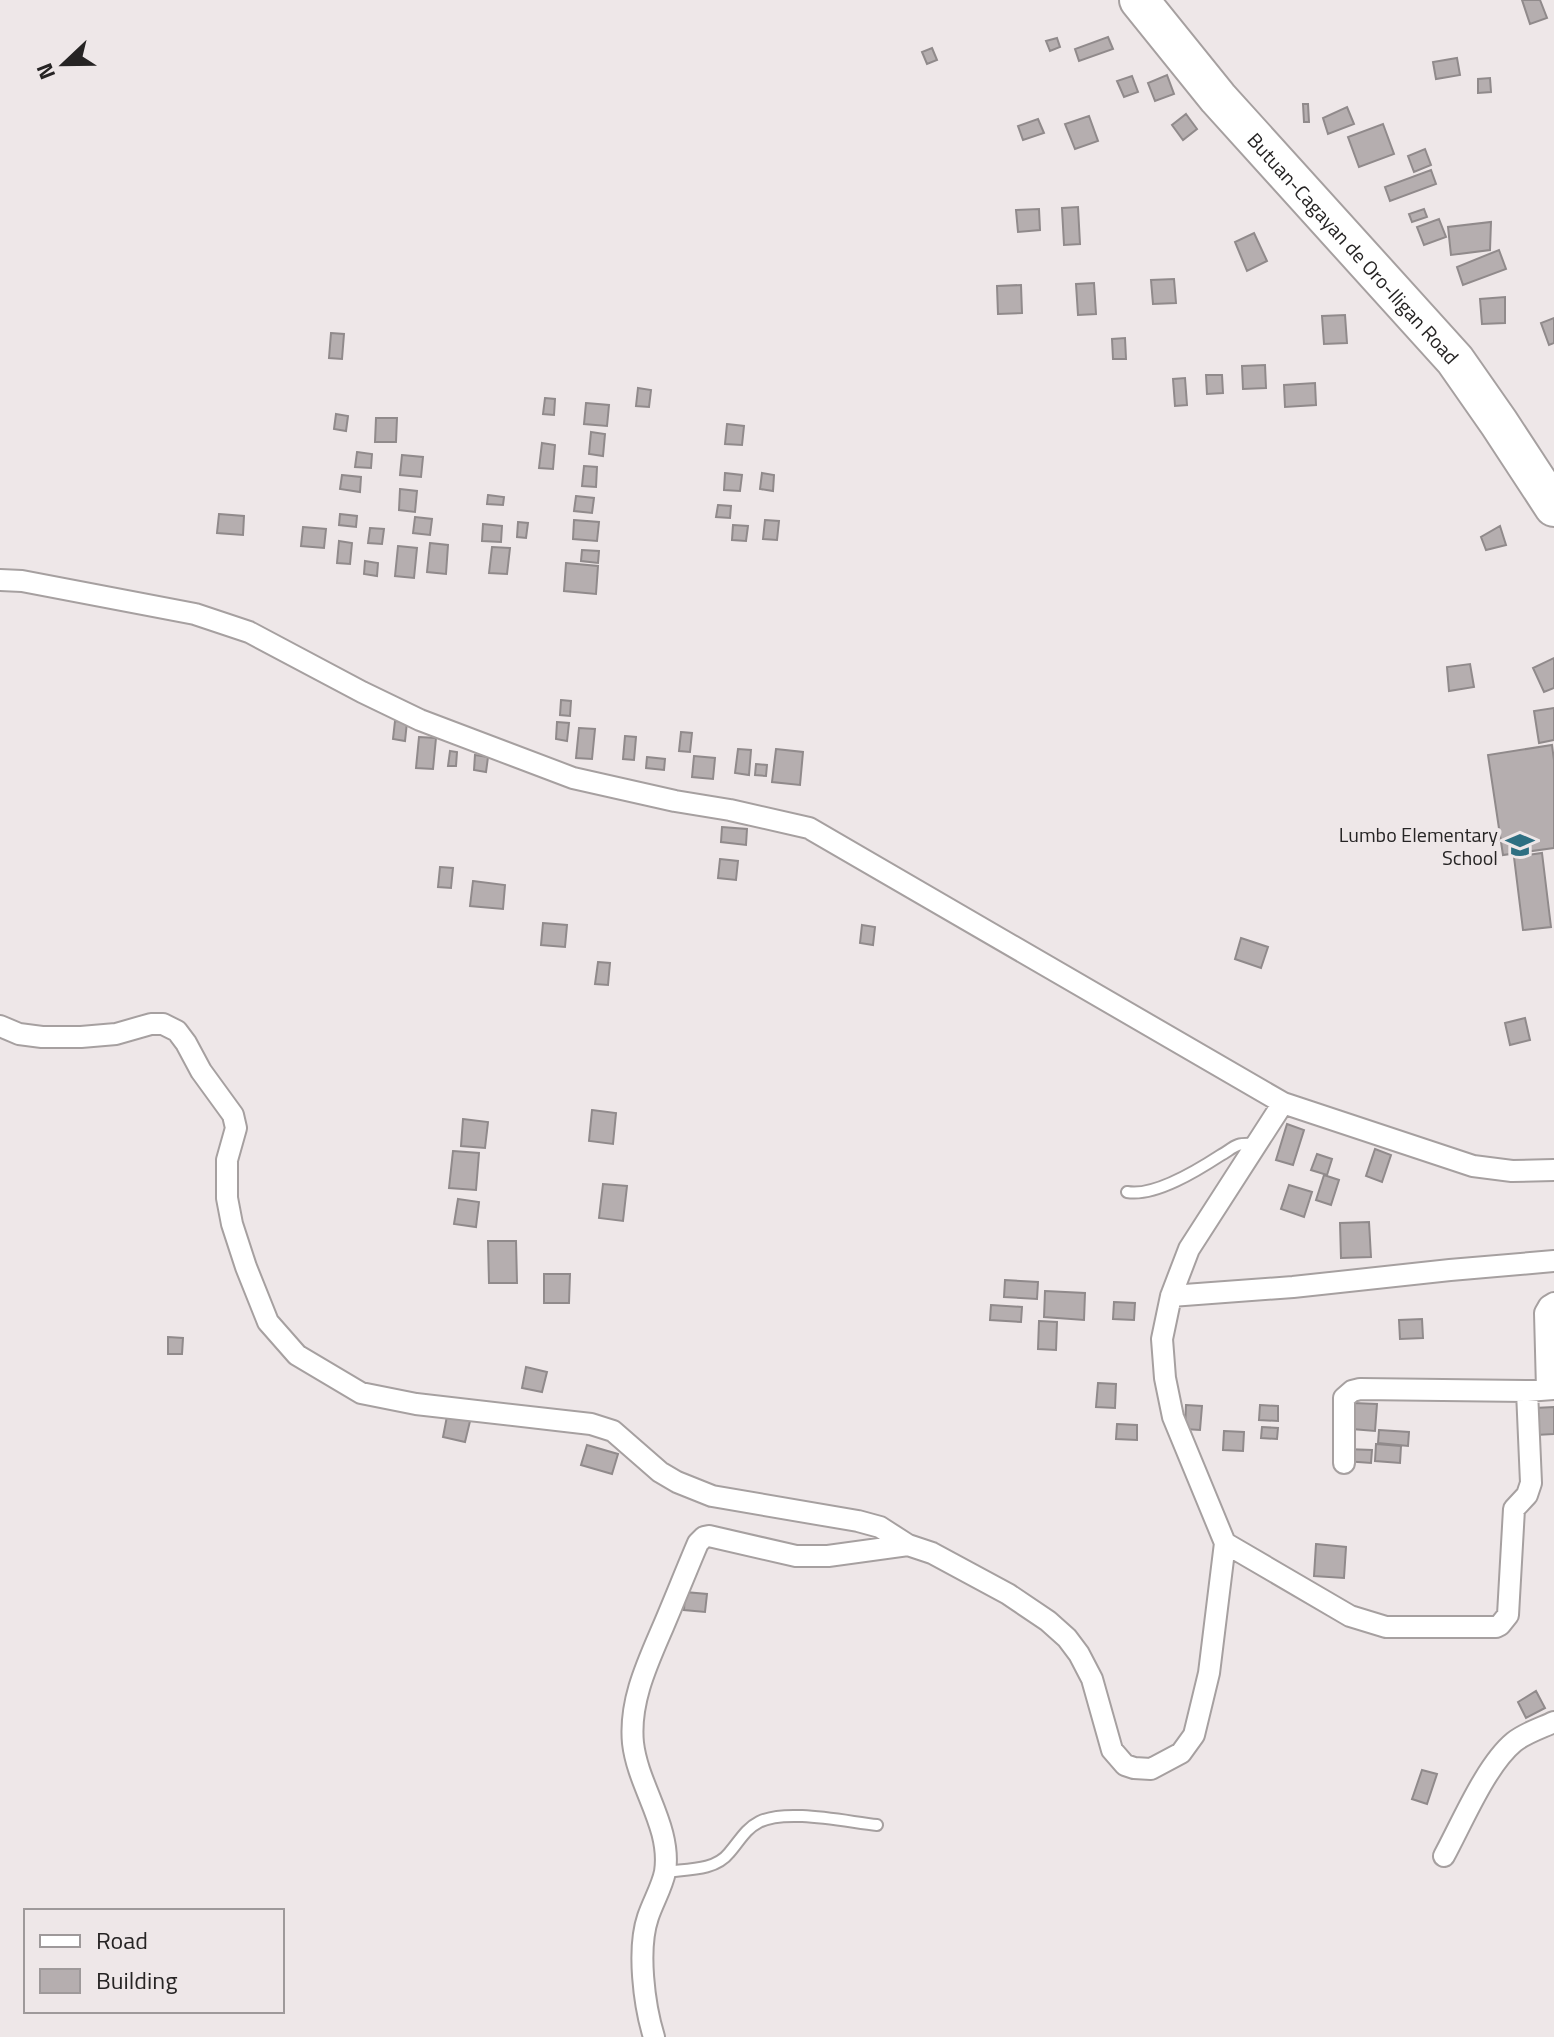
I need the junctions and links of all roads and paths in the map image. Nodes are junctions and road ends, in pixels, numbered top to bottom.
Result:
1 (1139, 0) edge
2 (1554, 507) edge
3 (0, 580) edge
4 (0, 1026) edge
5 (1283, 1103) junction
6 (1257, 1144) junction
7 (1554, 1170) edge
8 (1127, 1192) dead end
9 (1554, 1261) edge
10 (1171, 1296) junction
11 (1554, 1303) edge
12 (1543, 1390) edge
13 (1344, 1463) dead end
14 (1225, 1543) junction
15 (908, 1545) junction
16 (1554, 1722) edge
17 (877, 1825) dead end
18 (1444, 1856) dead end
19 (665, 1872) junction
20 (654, 2037) edge

1 - 2 highway, Butuan-Cagayan de Oro-Iligan Road
3 - 5 street
4 - 15 street
5 - 6 street
5 - 7 street
6 - 8 lane
6 - 10 street
9 - 10 street
10 - 14 street
11 - 12 street
12 - 13 street
12 - 14 street
14 - 15 street
15 - 19 street
16 - 18 street
17 - 19 lane
19 - 20 street

